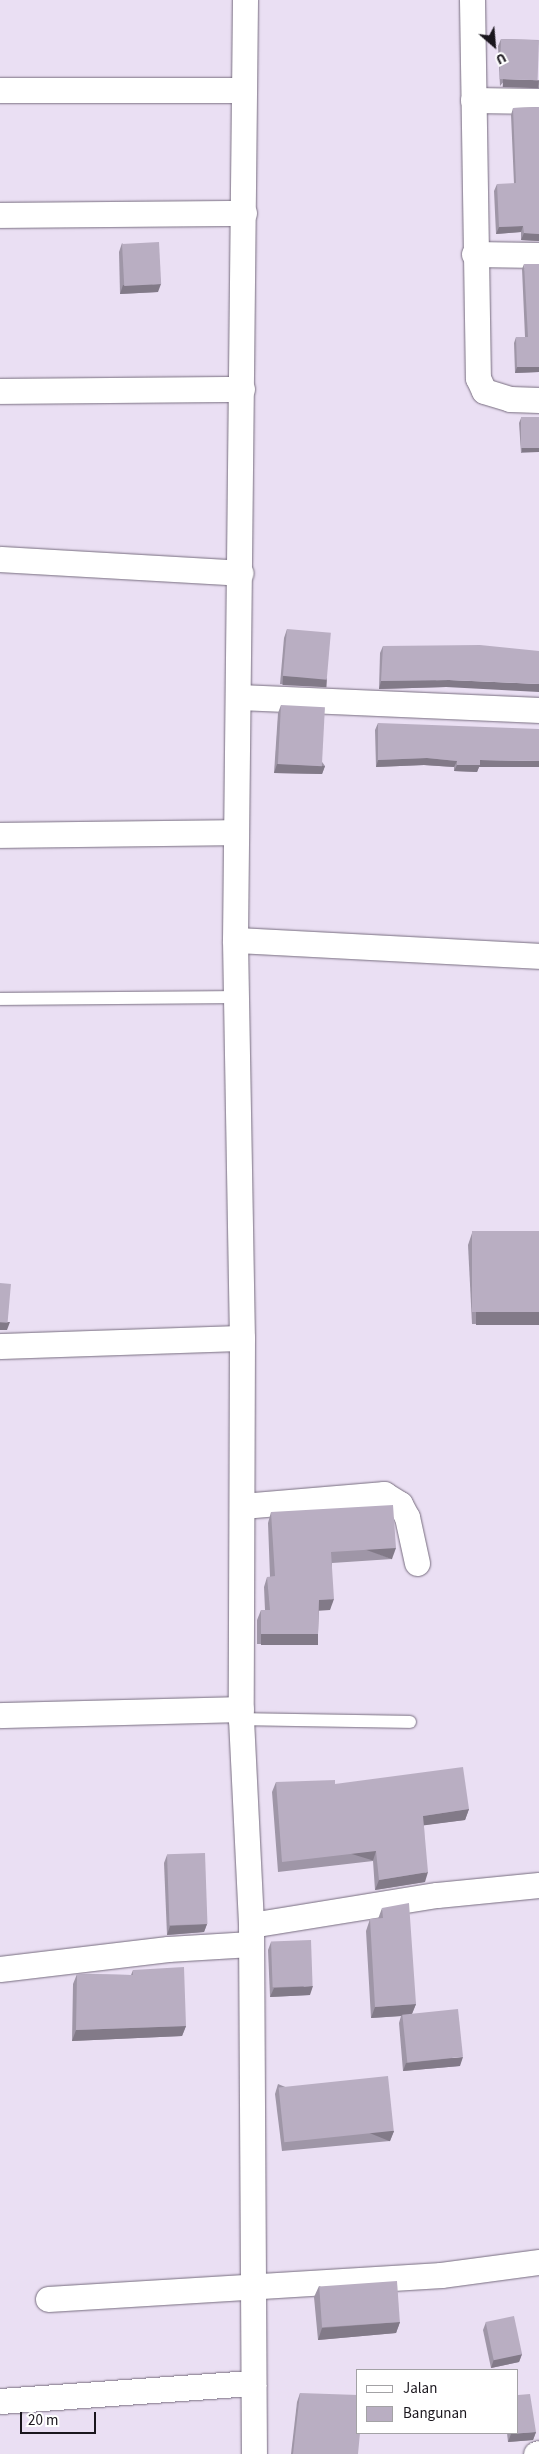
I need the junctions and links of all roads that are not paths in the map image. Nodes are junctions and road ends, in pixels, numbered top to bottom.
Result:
1 (245, 0) edge
2 (472, 0) edge
3 (0, 90) edge
4 (244, 90) junction
5 (473, 100) junction
6 (539, 101) edge
7 (244, 213) junction
8 (0, 215) edge
9 (474, 254) junction
10 (539, 255) edge
11 (242, 388) junction
12 (0, 391) edge
13 (539, 400) edge
14 (0, 559) edge
15 (242, 573) junction
16 (240, 697) junction
17 (539, 710) edge
18 (235, 832) junction
19 (0, 834) edge
20 (236, 940) junction
21 (539, 956) edge
22 (236, 997) junction
23 (0, 999) edge
24 (242, 1338) junction
25 (0, 1346) edge
26 (242, 1506) junction
27 (417, 1563) dead end
28 (0, 1714) edge
29 (241, 1714) junction
30 (410, 1722) dead end
31 (539, 1885) edge
32 (251, 1935) junction
33 (0, 1969) edge
34 (539, 2262) edge
35 (251, 2288) junction
36 (48, 2299) dead end
37 (253, 2383) junction
38 (0, 2401) edge
39 (254, 2454) edge

1 - 4 street
2 - 5 street
3 - 4 street
4 - 7 street
5 - 6 street
5 - 9 street
7 - 8 street
7 - 11 street
9 - 10 street
9 - 13 street
11 - 12 street
11 - 15 street
14 - 15 street
15 - 16 street
16 - 17 street
16 - 18 street
18 - 19 street
18 - 20 street
20 - 21 street
20 - 22 street
22 - 23 lane
22 - 24 street
24 - 25 street
24 - 26 street
26 - 27 street
26 - 29 street
28 - 29 street
29 - 30 lane
29 - 32 street
31 - 32 street
32 - 33 street
32 - 35 street
34 - 35 street
35 - 36 street
35 - 37 street
37 - 38 street
37 - 39 street

